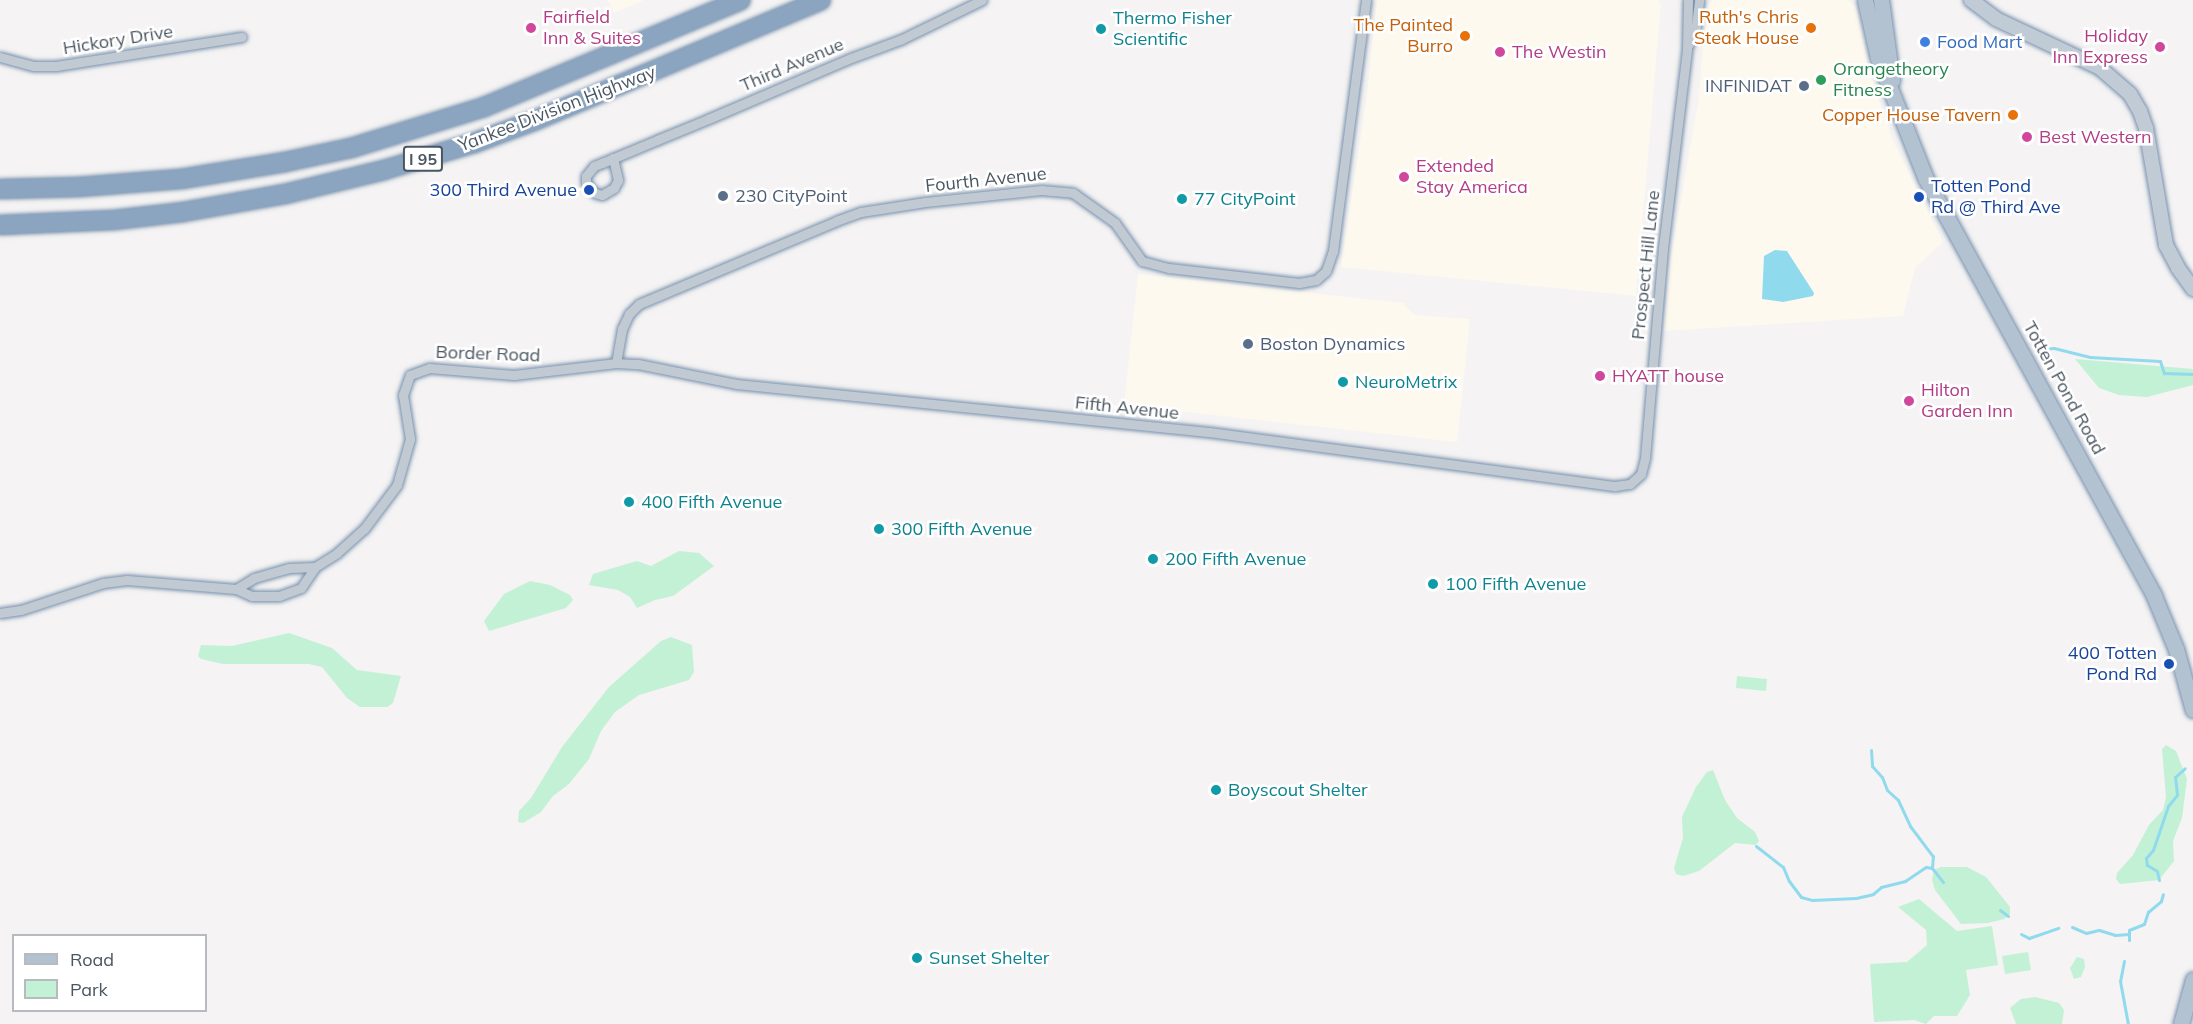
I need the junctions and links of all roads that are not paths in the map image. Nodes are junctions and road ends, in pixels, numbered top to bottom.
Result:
1 (741, 0) edge
2 (821, 0) edge
3 (982, 0) edge
4 (1366, 0) edge
5 (1688, 0) edge
6 (1699, 0) edge
7 (1865, 0) edge
8 (1881, 0) edge
9 (1971, 0) edge
10 (242, 38) dead end
11 (1687, 49) junction
12 (0, 57) edge
13 (1892, 89) junction
14 (613, 158) dead end
15 (0, 189) edge
16 (0, 225) edge
17 (2193, 289) edge
18 (616, 363) junction
19 (1635, 482) joint
20 (315, 567) junction
21 (236, 589) junction
22 (0, 613) edge
23 (2193, 710) edge
24 (2193, 980) edge
25 (2181, 1024) edge

1 - 15 highway, Yankee Division Highway / I 95
2 - 16 highway, Yankee Division Highway / I 95
3 - 14 street, Third Avenue
4 - 18 street, Fourth Avenue
5 - 11 street, Prospect Hill Lane
6 - 11 street, Prospect Hill Lane
7 - 13 main road, Totten Pond Road
8 - 13 main road, Totten Pond Road
9 - 17 street
10 - 12 street, Hickory Drive
11 - 19 street, Prospect Hill Lane
13 - 23 main road, Totten Pond Road
18 - 19 street, Fifth Avenue
18 - 20 street, Border Road
20 - 21 street, Border Road
20 - 21 street, Border Road
21 - 22 street, Border Road
24 - 25 main road

